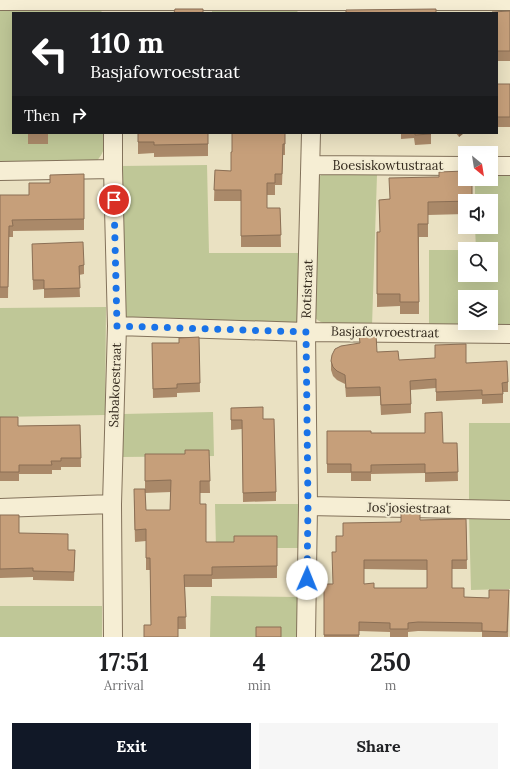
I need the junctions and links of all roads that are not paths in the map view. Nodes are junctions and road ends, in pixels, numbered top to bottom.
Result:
1 (0, 1) edge
2 (510, 1) edge
3 (116, 5) edge
4 (313, 7) edge
5 (113, 134) edge
6 (311, 134) edge
7 (311, 164) junction
8 (458, 166) edge
9 (498, 166) edge
10 (510, 166) edge
11 (113, 169) junction
12 (0, 171) edge
13 (117, 326) junction
14 (306, 332) junction
15 (510, 334) edge
16 (112, 504) junction
17 (308, 506) junction
18 (0, 508) edge
19 (510, 510) edge
20 (113, 637) edge
21 (306, 637) edge

1 - 3 street
2 - 4 street
3 - 4 street
5 - 11 street, Sabakoestraat
6 - 7 street, Rotistraat
7 - 8 street, Boesiskowtustraat
7 - 14 street, Rotistraat
9 - 10 street
11 - 12 street
11 - 13 street, Sabakoestraat
13 - 14 street, Basjafowroestraat
13 - 16 street, Sabakoestraat
14 - 15 street, Basjafowroestraat
14 - 17 street, Rotistraat
16 - 18 street
16 - 20 street, Sabakoestraat
17 - 19 street, Jos'josiestraat
17 - 21 street, Rotistraat

